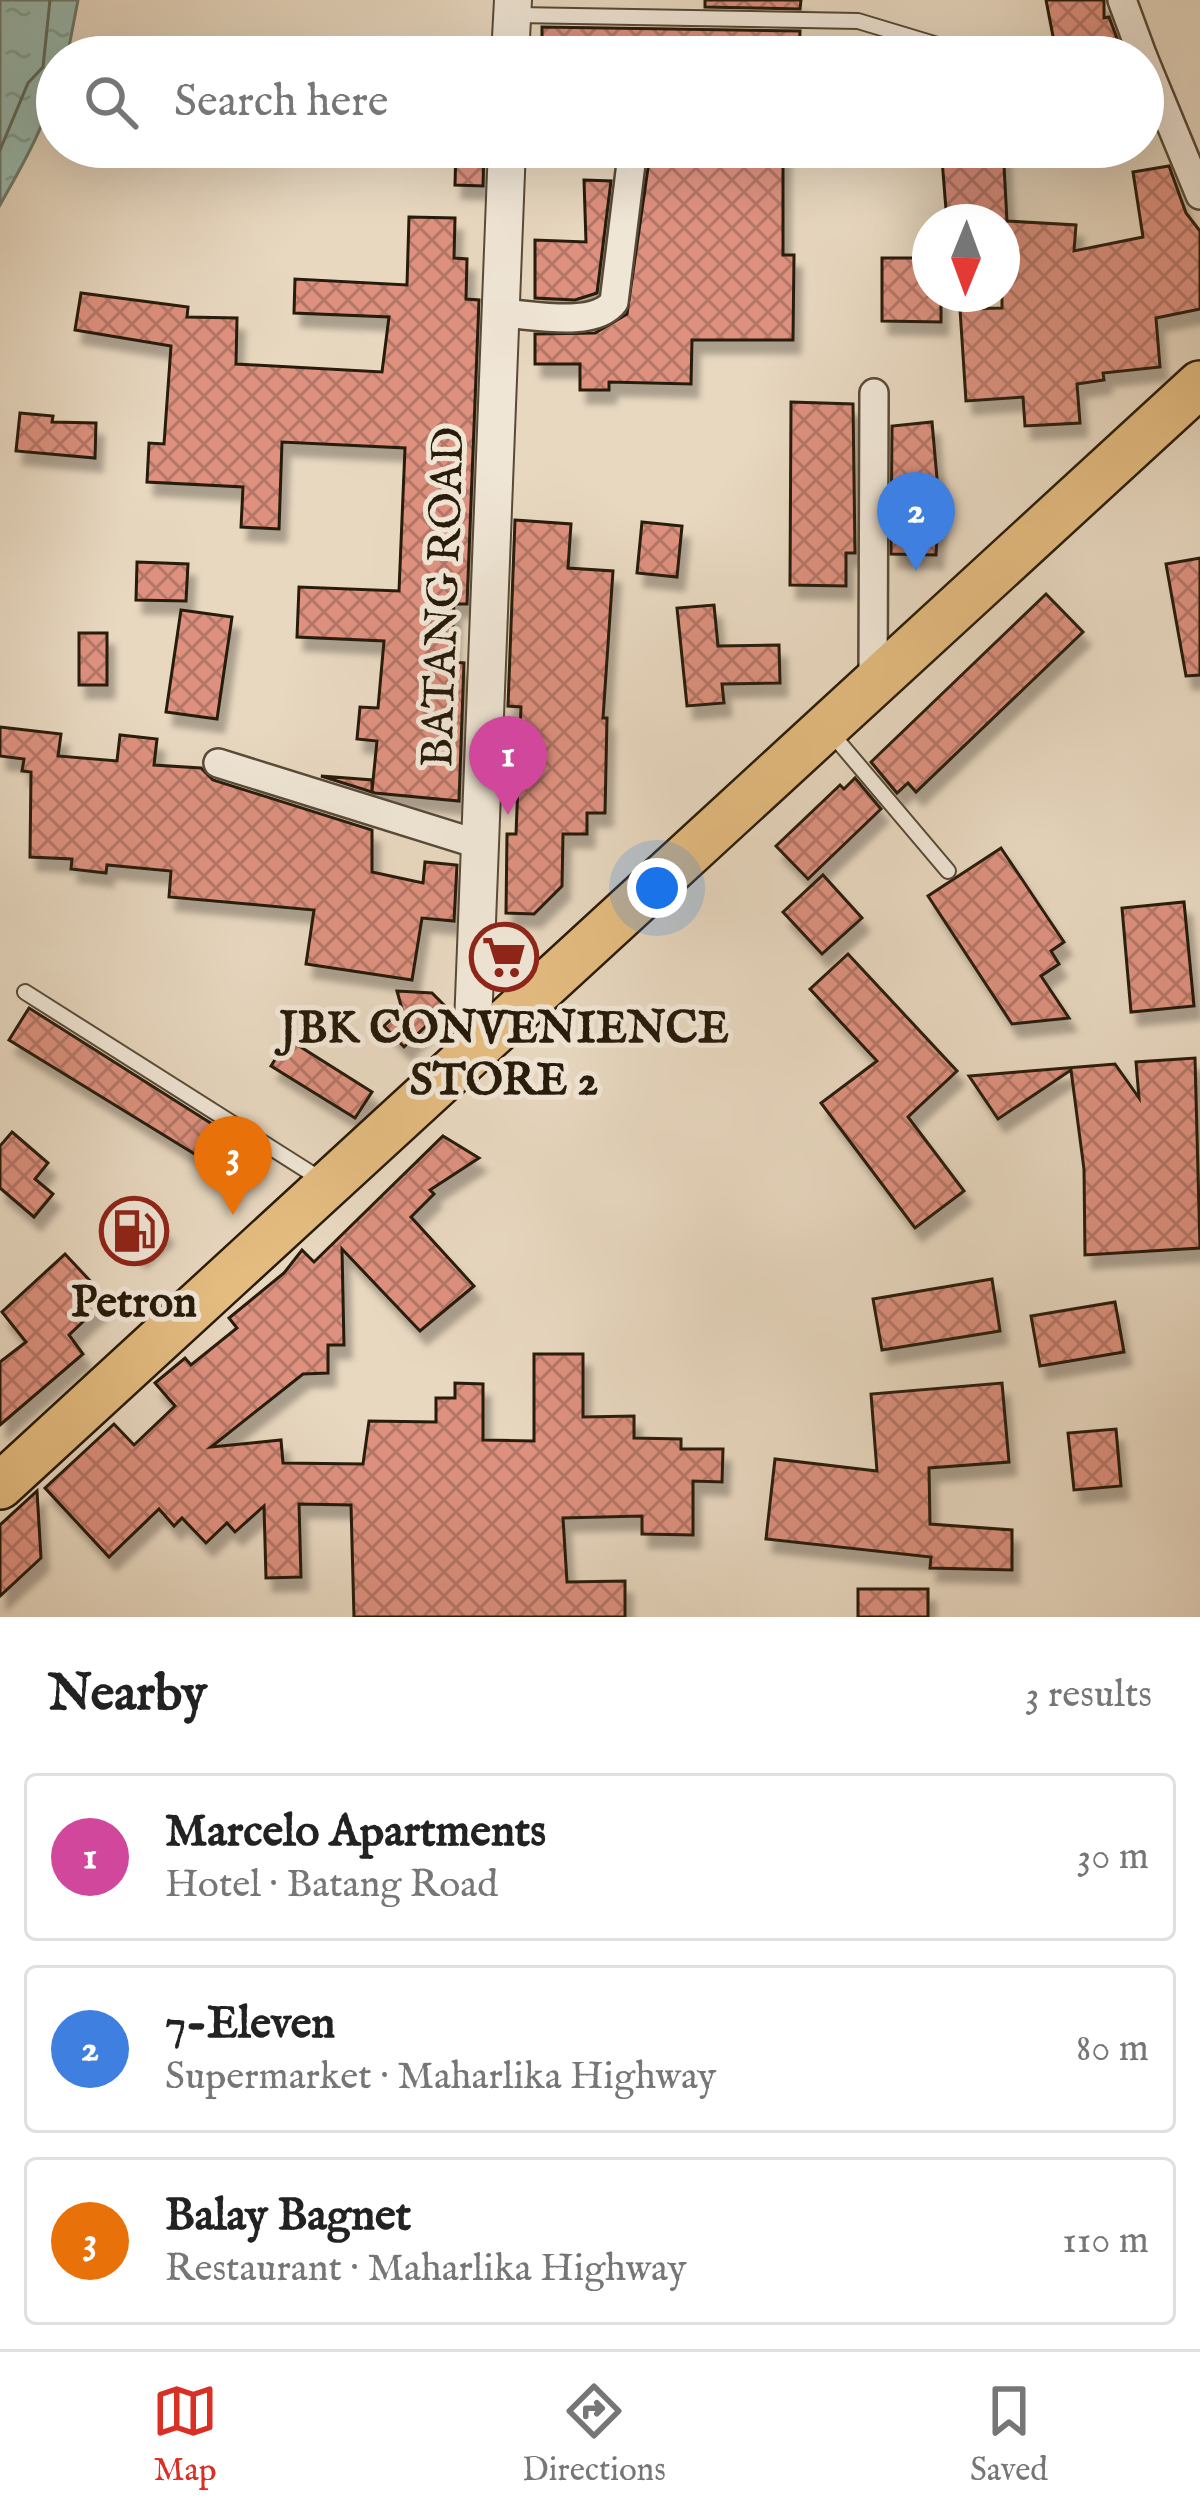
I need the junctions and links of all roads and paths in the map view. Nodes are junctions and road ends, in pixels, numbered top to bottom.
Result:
1 (1122, 0) edge
2 (512, 8) edge
3 (908, 36) edge
4 (1135, 36) edge
5 (1164, 108) edge
6 (506, 168) edge
7 (630, 168) edge
8 (1200, 195) edge
9 (500, 314) junction
10 (1200, 384) edge
11 (874, 393) dead end
12 (873, 681) junction
13 (824, 725) junction
14 (218, 763) dead end
15 (478, 844) junction
16 (948, 871) dead end
17 (26, 992) dead end
18 (472, 1051) junction
19 (329, 1185) junction
20 (0, 1486) edge

1 - 4 street
2 - 3 lane
5 - 8 street
6 - 9 street, BATANG ROAD
7 - 9 street
9 - 15 street, BATANG ROAD
10 - 12 main road
11 - 12 street
12 - 13 main road
13 - 16 lane
13 - 18 main road
14 - 15 street
15 - 18 street, BATANG ROAD
17 - 19 lane
18 - 19 main road
19 - 20 main road

